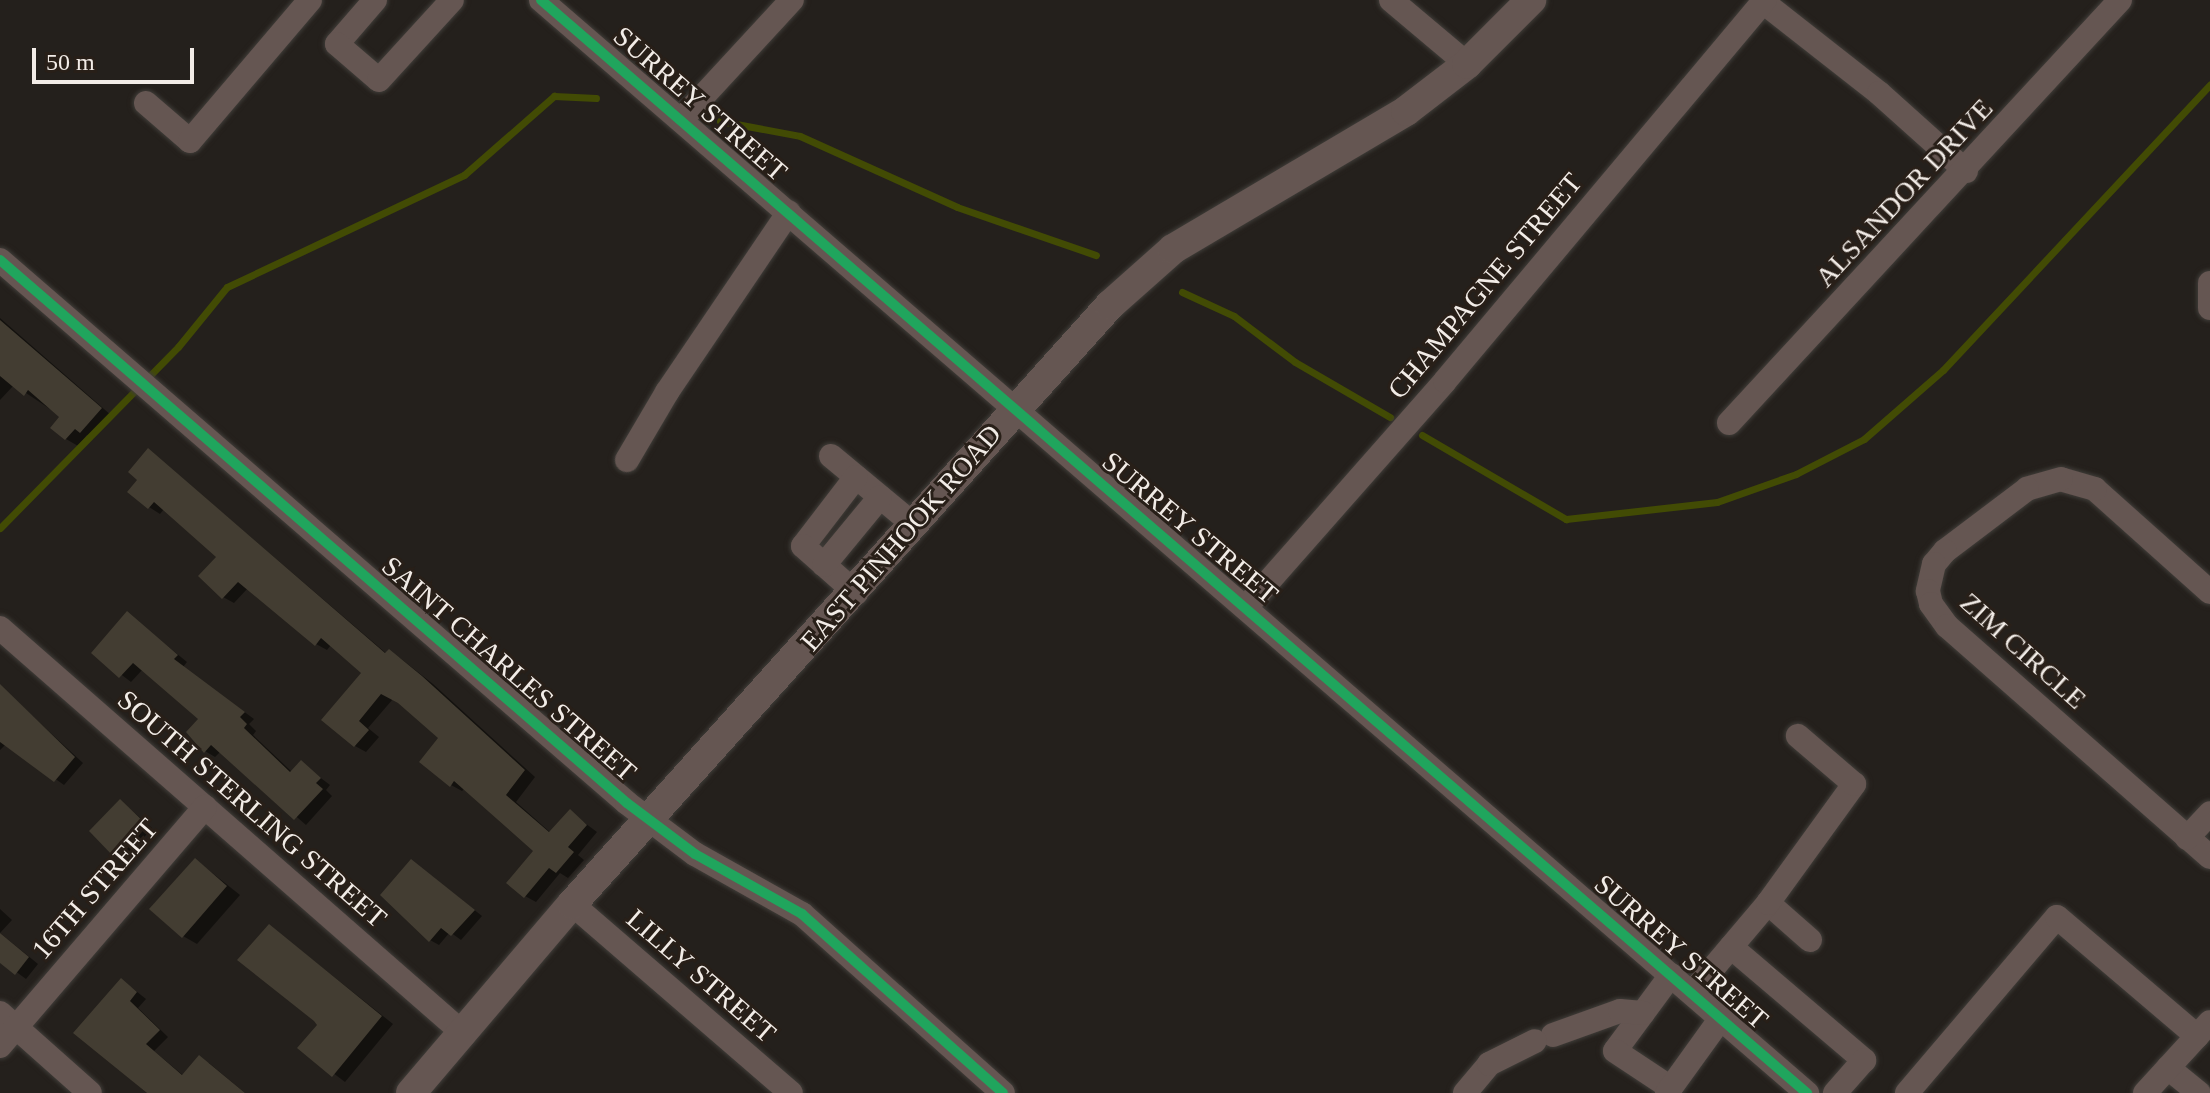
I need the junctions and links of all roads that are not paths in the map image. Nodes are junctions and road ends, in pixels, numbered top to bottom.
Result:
1 (310, 0) edge
2 (375, 0) edge
3 (452, 0) edge
4 (541, 0) edge
5 (792, 0) edge
6 (1391, 0) edge
7 (1531, 0) edge
8 (2120, 0) edge
9 (1764, 1) edge
10 (1467, 64) junction
11 (146, 103) dead end
12 (682, 119) junction
13 (1966, 171) junction
14 (789, 212) junction
15 (0, 260) edge
16 (2210, 283) edge
17 (2210, 308) edge
18 (1013, 409) junction
19 (1729, 423) dead end
20 (831, 456) dead end
21 (627, 460) dead end
22 (856, 477) junction
23 (880, 497) junction
24 (914, 525) junction
25 (824, 565) junction
26 (2206, 581) edge
27 (856, 593) junction
28 (1246, 607) junction
29 (0, 628) edge
30 (1798, 736) dead end
31 (205, 807) junction
32 (2210, 813) edge
33 (650, 822) junction
34 (2187, 838) junction
35 (2210, 857) edge
36 (1768, 903) junction
37 (572, 904) junction
38 (1810, 940) dead end
39 (1731, 947) junction
40 (1671, 975) junction
41 (1692, 993) junction
42 (1643, 1013) junction
43 (1721, 1018) junction
44 (8, 1020) edge
45 (1578, 1027) junction
46 (2203, 1029) edge
47 (464, 1034) junction
48 (0, 1046) edge
49 (1615, 1051) junction
50 (2168, 1068) junction
51 (1669, 1090) edge
52 (90, 1093) edge
53 (411, 1093) edge
54 (791, 1093) edge
55 (1003, 1093) edge
56 (1465, 1093) edge
57 (1807, 1093) edge
58 (1835, 1093) edge
59 (1907, 1093) edge
60 (2145, 1093) edge
61 (2199, 1093) edge

1 - 11 street
2 - 3 street
4 - 12 street, SURREY STREET
5 - 12 street
6 - 10 street
7 - 10 main road, EAST PINHOOK ROAD
8 - 13 street, ALSANDOR DRIVE
9 - 13 street
9 - 28 street, CHAMPAGNE STREET
10 - 18 main road, EAST PINHOOK ROAD
12 - 14 street, SURREY STREET
13 - 19 street, ALSANDOR DRIVE
14 - 18 street, SURREY STREET
14 - 21 street
15 - 33 street, SAINT CHARLES STREET
16 - 17 street
18 - 24 main road, EAST PINHOOK ROAD
18 - 28 street, SURREY STREET
20 - 22 street
22 - 23 street
22 - 25 street
23 - 24 street
23 - 25 street
24 - 27 main road, EAST PINHOOK ROAD
25 - 27 street
26 - 34 street, ZIM CIRCLE
27 - 33 main road, EAST PINHOOK ROAD
28 - 40 street, SURREY STREET
29 - 31 street, SOUTH STERLING STREET
30 - 36 street
31 - 44 street, 16TH STREET
31 - 47 street, SOUTH STERLING STREET
32 - 34 street
33 - 37 main road, EAST PINHOOK ROAD
33 - 55 street, SAINT CHARLES STREET
34 - 35 street, ZIM CIRCLE
36 - 38 street
36 - 39 street
37 - 47 main road, EAST PINHOOK ROAD
37 - 54 street, LILLY STREET
39 - 41 street
39 - 58 street
40 - 41 street, SURREY STREET
40 - 42 street
41 - 43 street, SURREY STREET
42 - 45 street
42 - 49 street
43 - 51 street
43 - 57 street, SURREY STREET
44 - 48 street, 16TH STREET
44 - 52 street
45 - 49 street
45 - 56 street
46 - 50 street
46 - 59 street
47 - 53 main road, EAST PINHOOK ROAD
49 - 51 street
50 - 60 street
50 - 61 street

